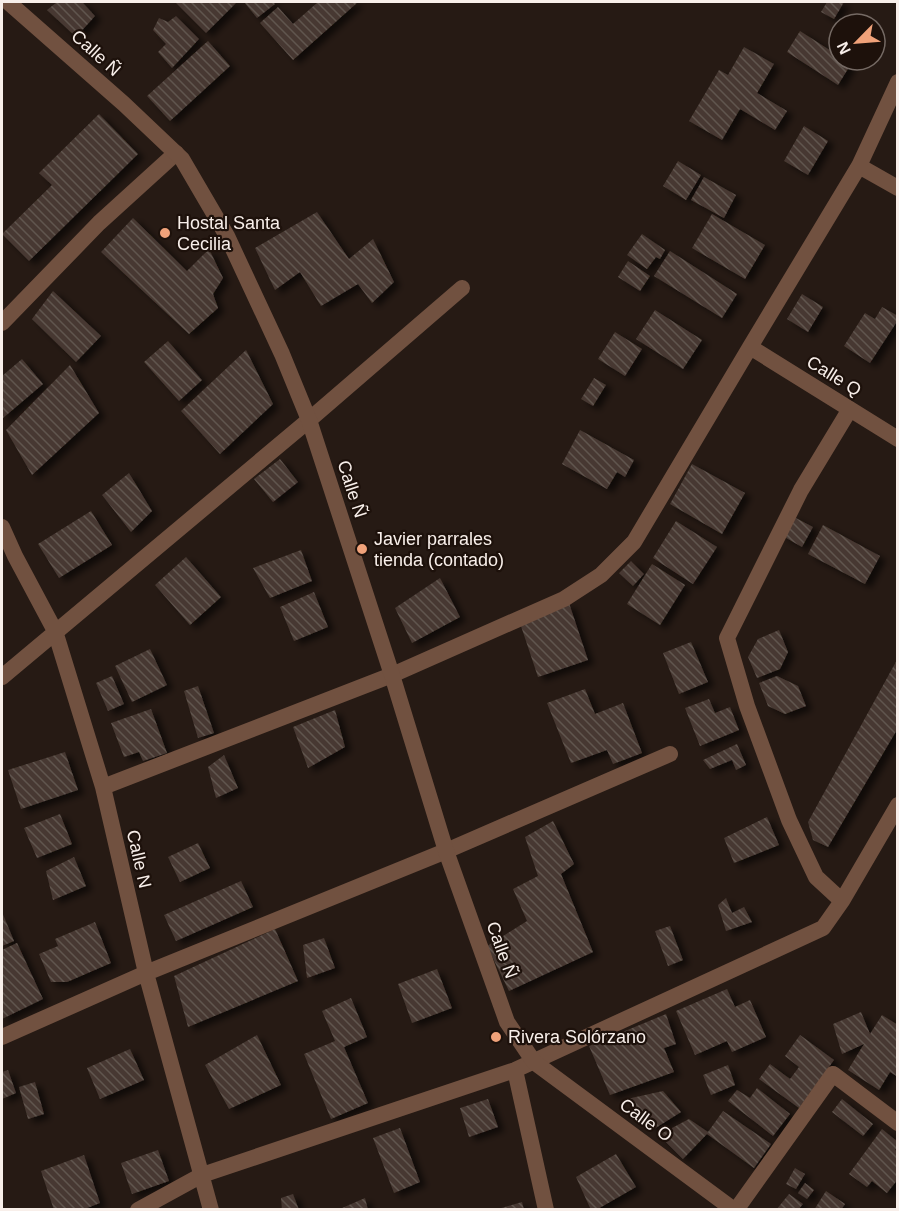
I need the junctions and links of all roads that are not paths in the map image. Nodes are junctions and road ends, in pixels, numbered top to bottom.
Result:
1 (8, 2) edge
2 (897, 82) edge
3 (176, 153) junction
4 (859, 166) junction
5 (897, 188) edge
6 (462, 288) dead end
7 (2, 323) edge
8 (750, 347) junction
9 (850, 409) junction
10 (309, 420) junction
11 (897, 439) edge
12 (2, 527) edge
13 (56, 631) junction
14 (392, 675) junction
15 (2, 677) edge
16 (670, 754) dead end
17 (103, 787) junction
18 (897, 805) edge
19 (446, 851) junction
20 (842, 901) junction
21 (146, 973) junction
22 (2, 1036) edge
23 (534, 1062) junction
24 (515, 1070) junction
25 (897, 1123) edge
26 (202, 1175) junction
27 (138, 1209) edge
28 (211, 1209) edge
29 (546, 1209) edge
30 (735, 1209) edge

1 - 3 street, Calle Ñ
2 - 4 street
3 - 7 street
3 - 10 street, Calle Ñ
4 - 5 street
4 - 8 street
6 - 10 street
8 - 9 street, Calle Q
8 - 14 street
9 - 11 street, Calle Q
9 - 20 street
10 - 13 street
10 - 14 street, Calle Ñ
12 - 13 street, Calle N
13 - 15 street
13 - 17 street, Calle N
14 - 17 street
14 - 19 street, Calle Ñ
16 - 19 street
17 - 21 street, Calle N
18 - 20 street
19 - 21 street
19 - 23 street, Calle Ñ
20 - 23 street
21 - 22 street
21 - 26 street, Calle N
23 - 24 street
23 - 30 street, Calle O
24 - 26 street
24 - 29 street
25 - 30 street
26 - 27 street
26 - 28 street, Calle N

